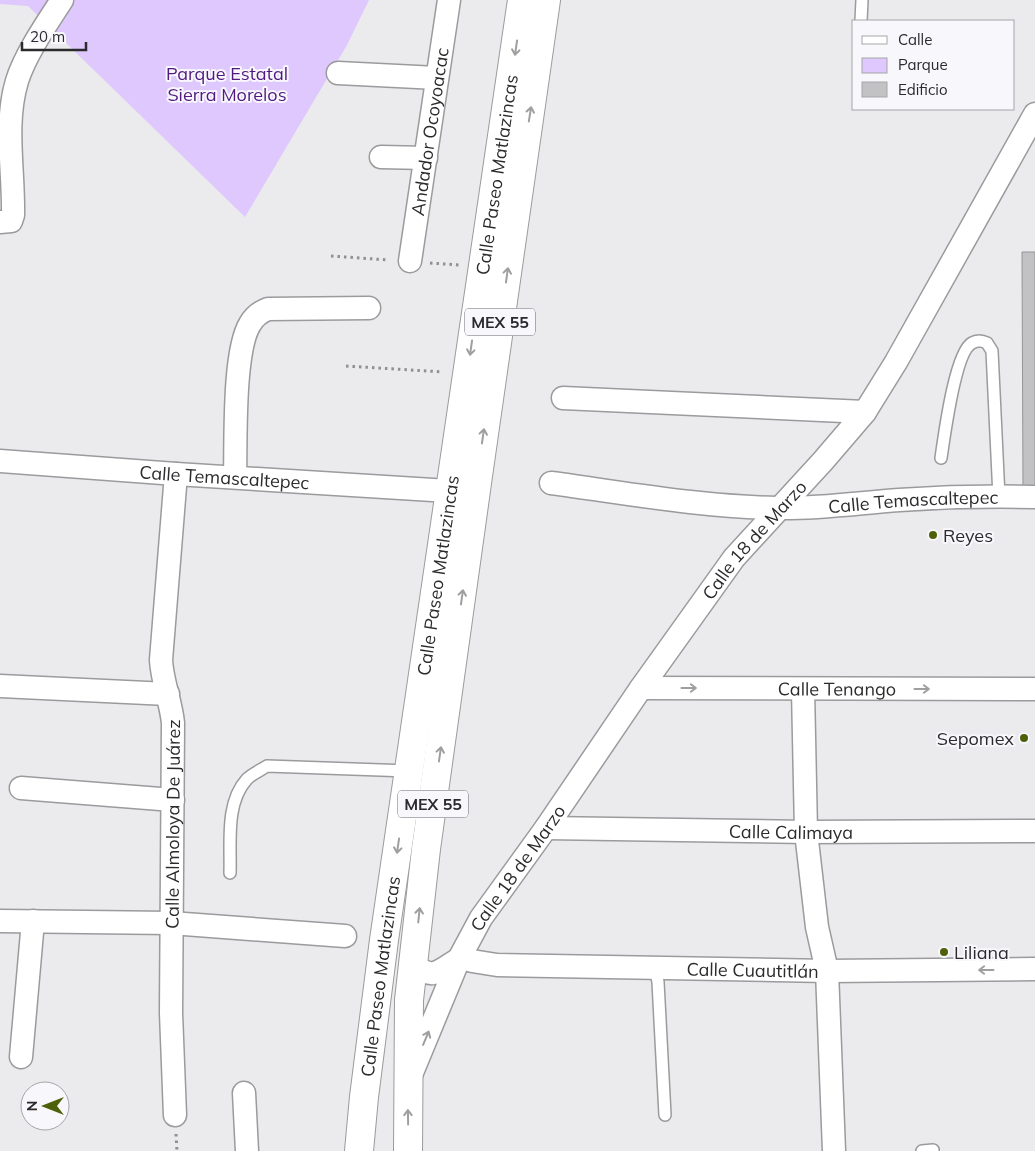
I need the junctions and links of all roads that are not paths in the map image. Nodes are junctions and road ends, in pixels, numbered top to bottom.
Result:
1 (62, 0) edge
2 (449, 0) edge
3 (522, 0) edge
4 (546, 0) edge
5 (862, 0) edge
6 (862, 20) edge
7 (338, 73) dead end
8 (437, 78) junction
9 (7, 92) edge
10 (1035, 114) edge
11 (381, 157) dead end
12 (426, 158) junction
13 (2, 222) edge
14 (410, 261) dead end
15 (369, 308) dead end
16 (563, 398) dead end
17 (865, 412) junction
18 (941, 458) dead end
19 (0, 461) edge
20 (176, 474) junction
21 (235, 477) junction
22 (551, 483) dead end
23 (449, 491) junction
24 (999, 497) junction
25 (1035, 497) edge
26 (778, 508) junction
27 (0, 686) edge
28 (640, 688) junction
29 (803, 689) junction
30 (1035, 689) edge
31 (168, 694) junction
32 (409, 770) junction
33 (20, 788) dead end
34 (173, 800) junction
35 (546, 828) junction
36 (1035, 831) edge
37 (806, 832) junction
38 (230, 873) dead end
39 (0, 921) edge
40 (33, 921) junction
41 (170, 923) junction
42 (345, 936) dead end
43 (466, 960) junction
44 (414, 964) junction
45 (655, 968) junction
46 (1035, 969) edge
47 (827, 971) junction
48 (21, 1057) dead end
49 (408, 1083) junction
50 (244, 1093) dead end
51 (175, 1114) dead end
52 (665, 1115) dead end
53 (933, 1150) edge
54 (247, 1151) edge
55 (359, 1151) edge
56 (408, 1151) edge
57 (834, 1151) edge
58 (922, 1151) edge

1 - 9 street
2 - 8 street, Andador Ocoyoacac
3 -> 23 highway, Calle Paseo Matlazincas / MEX 55
44 -> 4 highway, Calle Paseo Matlazincas / MEX 55
5 - 6 lane
7 - 8 street
8 - 12 street, Andador Ocoyoacac
9 - 13 street
10 - 17 street, Calle 18 de Marzo
11 - 12 street
12 - 14 street, Andador Ocoyoacac
15 - 21 street
16 - 17 street
17 - 26 street, Calle 18 de Marzo
18 - 24 lane
19 - 20 street, Calle Temascaltepec
20 - 21 street, Calle Temascaltepec
20 - 31 street, Calle Almoloya De Juárez
21 - 23 street, Calle Temascaltepec
22 - 26 street, Calle Temascaltepec
23 - 32 highway, Calle Paseo Matlazincas / MEX 55
24 - 25 street, Calle Temascaltepec
24 - 26 street, Calle Temascaltepec
26 - 28 street, Calle 18 de Marzo
27 - 31 street
28 -> 29 street, Calle Tenango
28 - 35 street, Calle 18 de Marzo
29 -> 30 street, Calle Tenango
29 - 37 street
31 - 34 street, Calle Almoloya De Juárez
32 - 38 lane
32 -> 55 highway, Calle Paseo Matlazincas / MEX 55
33 - 34 street
34 - 41 street, Calle Almoloya De Juárez
35 - 37 street, Calle Calimaya
35 - 43 street, Calle 18 de Marzo
36 - 37 street, Calle Calimaya
37 - 47 street
39 - 40 street
40 - 41 street
40 - 48 street
41 - 42 street
41 - 51 street, Calle Almoloya De Juárez
43 - 44 street
43 - 45 street, Calle Cuautitlán
49 -> 43 street, Calle 18 de Marzo
44 - 49 highway, Calle Paseo Matlazincas / MEX 55
45 - 47 street, Calle Cuautitlán
45 - 52 lane
46 -> 47 street, Calle Cuautitlán
47 - 57 street
56 -> 49 highway, Calle Paseo Matlazincas / MEX 55
50 - 54 street
53 - 58 lane

